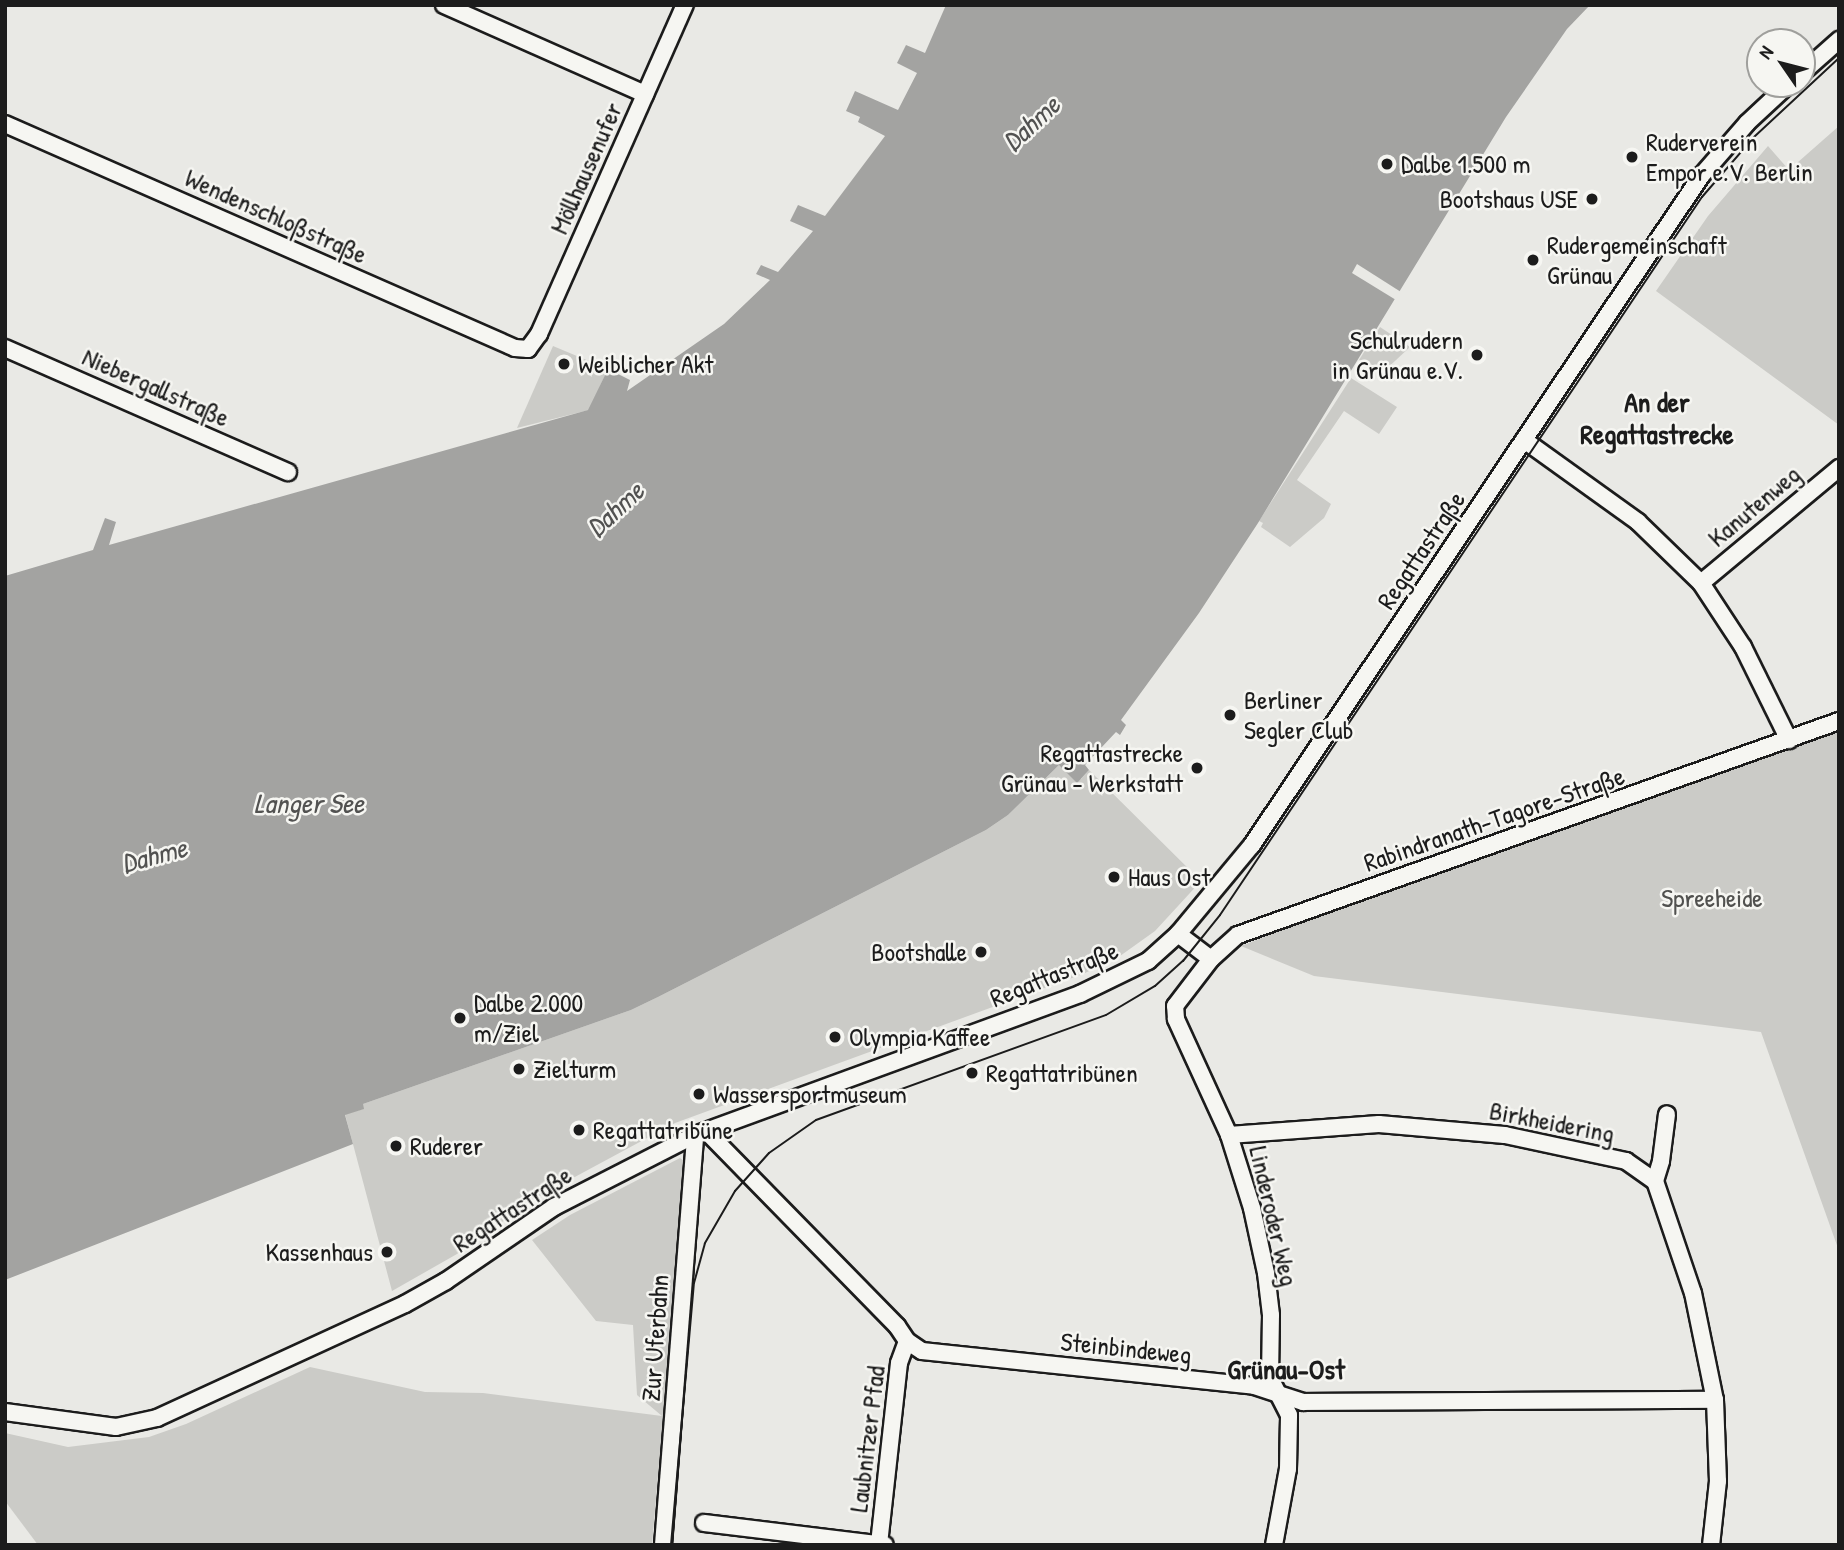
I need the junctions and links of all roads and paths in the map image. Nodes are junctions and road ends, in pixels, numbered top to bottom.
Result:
1 (444, 5) edge
2 (685, 5) edge
3 (1839, 40) edge
4 (1816, 60) edge
5 (645, 94) junction
6 (1774, 98) edge
7 (5, 124) edge
8 (5, 348) edge
9 (528, 349) joint
10 (1524, 440) junction
11 (1839, 468) edge
12 (288, 472) dead end
13 (1701, 583) junction
14 (1839, 721) edge
15 (1789, 740) junction
16 (1178, 934) junction
17 (1211, 959) junction
18 (1667, 1114) dead end
19 (701, 1133) junction
20 (1229, 1135) junction
21 (1655, 1181) junction
22 (907, 1341) junction
23 (1278, 1394) junction
24 (1715, 1400) junction
25 (5, 1412) edge
26 (704, 1524) dead end
27 (882, 1544) edge
28 (663, 1545) edge
29 (1274, 1545) edge
30 (1711, 1545) edge

1 - 5 street
2 - 5 street, Möllhausenufer
3 - 4 street
5 - 9 street, Möllhausenufer
6 - 10 street, Regattastraße
7 - 9 street, Wendenschloßstraße
8 - 12 street, Niebergallstraße
10 - 13 street
10 - 16 street, Regattastraße
11 - 13 street, Kanutenweg
13 - 15 street
14 - 15 street, Rabindranath-Tagore-Straße
15 - 17 street, Rabindranath-Tagore-Straße
16 - 17 street
16 - 19 street, Regattastraße
17 - 20 street, Linderoder Weg
18 - 21 street
19 - 22 street
19 - 25 street, Regattastraße
19 - 28 street, Zur Uferbahn
20 - 21 street, Birkheidering
20 - 23 street, Linderoder Weg
21 - 24 street
22 - 23 street, Steinbindeweg
22 - 27 street, Laubnitzer Pfad
23 - 24 street, Steinbindeweg
23 - 29 street, Linderoder Weg
24 - 30 street
26 - 27 street

